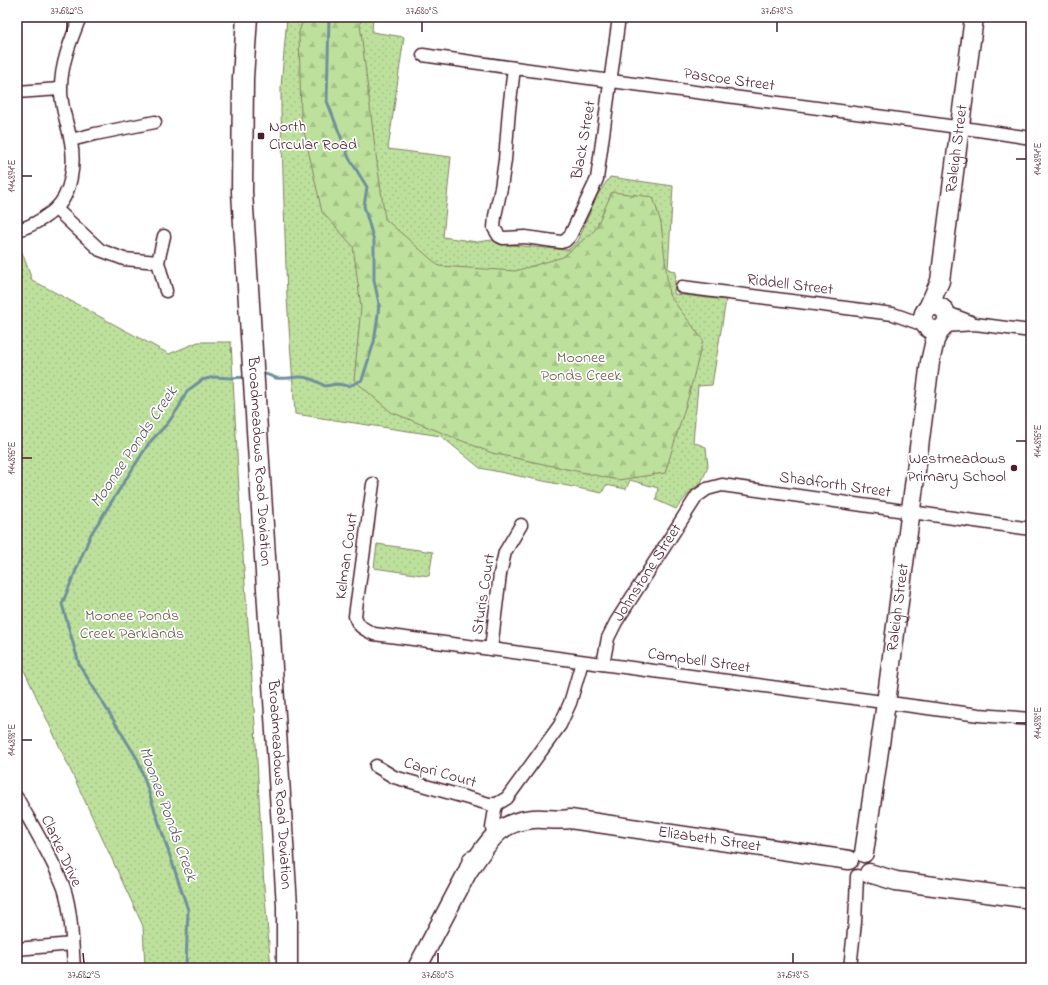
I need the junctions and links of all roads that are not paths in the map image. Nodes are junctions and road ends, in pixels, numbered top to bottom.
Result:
1 (80, 17) edge
2 (247, 17) edge
3 (619, 17) edge
4 (974, 17) edge
5 (423, 55) dead end
6 (514, 68) junction
7 (611, 80) junction
8 (60, 89) junction
9 (17, 92) edge
10 (155, 122) dead end
11 (960, 127) junction
12 (1031, 138) edge
13 (71, 140) junction
14 (56, 209) junction
15 (17, 230) edge
16 (164, 236) dead end
17 (158, 262) junction
18 (682, 287) dead end
19 (166, 291) dead end
20 (934, 318) junction
21 (1031, 331) edge
22 (373, 484) dead end
23 (707, 489) joint
24 (911, 512) junction
25 (521, 525) dead end
26 (1031, 529) edge
27 (363, 629) joint
28 (491, 648) junction
29 (582, 662) junction
30 (603, 664) junction
31 (886, 703) junction
32 (1031, 719) edge
33 (376, 766) dead end
34 (17, 798) edge
35 (499, 820) junction
36 (860, 866) junction
37 (1031, 899) edge
38 (287, 906) junction
39 (72, 944) junction
40 (17, 949) edge
41 (74, 968) edge
42 (287, 968) edge
43 (296, 968) edge
44 (417, 968) edge
45 (850, 968) edge

1 - 8 street
2 - 38 main road, Broadmeadows Road Deviation
3 - 7 street, Black Street
4 - 11 street, Raleigh Street
5 - 6 street, Pascoe Street
6 - 7 street, Pascoe Street
6 - 7 street, Black Street
7 - 11 street, Pascoe Street
8 - 9 street
8 - 13 street
10 - 13 street
11 - 12 street, Pascoe Street
11 - 20 street, Raleigh Street
13 - 14 street
14 - 15 street
14 - 17 street
16 - 17 street
17 - 19 street
18 - 20 street, Riddell Street
20 - 21 street
20 - 24 street, Raleigh Street
22 - 27 street, Kelman Court
23 - 24 street, Shadforth Street
23 - 30 street, Johnstone Street
24 - 26 street, Shadforth Street
24 - 31 street, Raleigh Street
25 - 28 street, Sturis Court
27 - 28 street, Campbell Street
28 - 29 street, Campbell Street
29 - 30 street, Campbell Street
29 - 35 street
30 - 31 street, Campbell Street
31 - 32 street, Campbell Street
31 - 36 street, Raleigh Street
33 - 35 street, Capri Court
34 - 39 street, Clarke Drive
35 - 36 street, Elizabeth Street
35 - 44 street
36 - 37 street, Elizabeth Street
36 - 45 street, Raleigh Street
38 - 42 main road, Broadmeadows Road Deviation
38 - 43 main road, Broadmeadows Road Deviation
39 - 40 street
39 - 41 street, Clarke Drive

